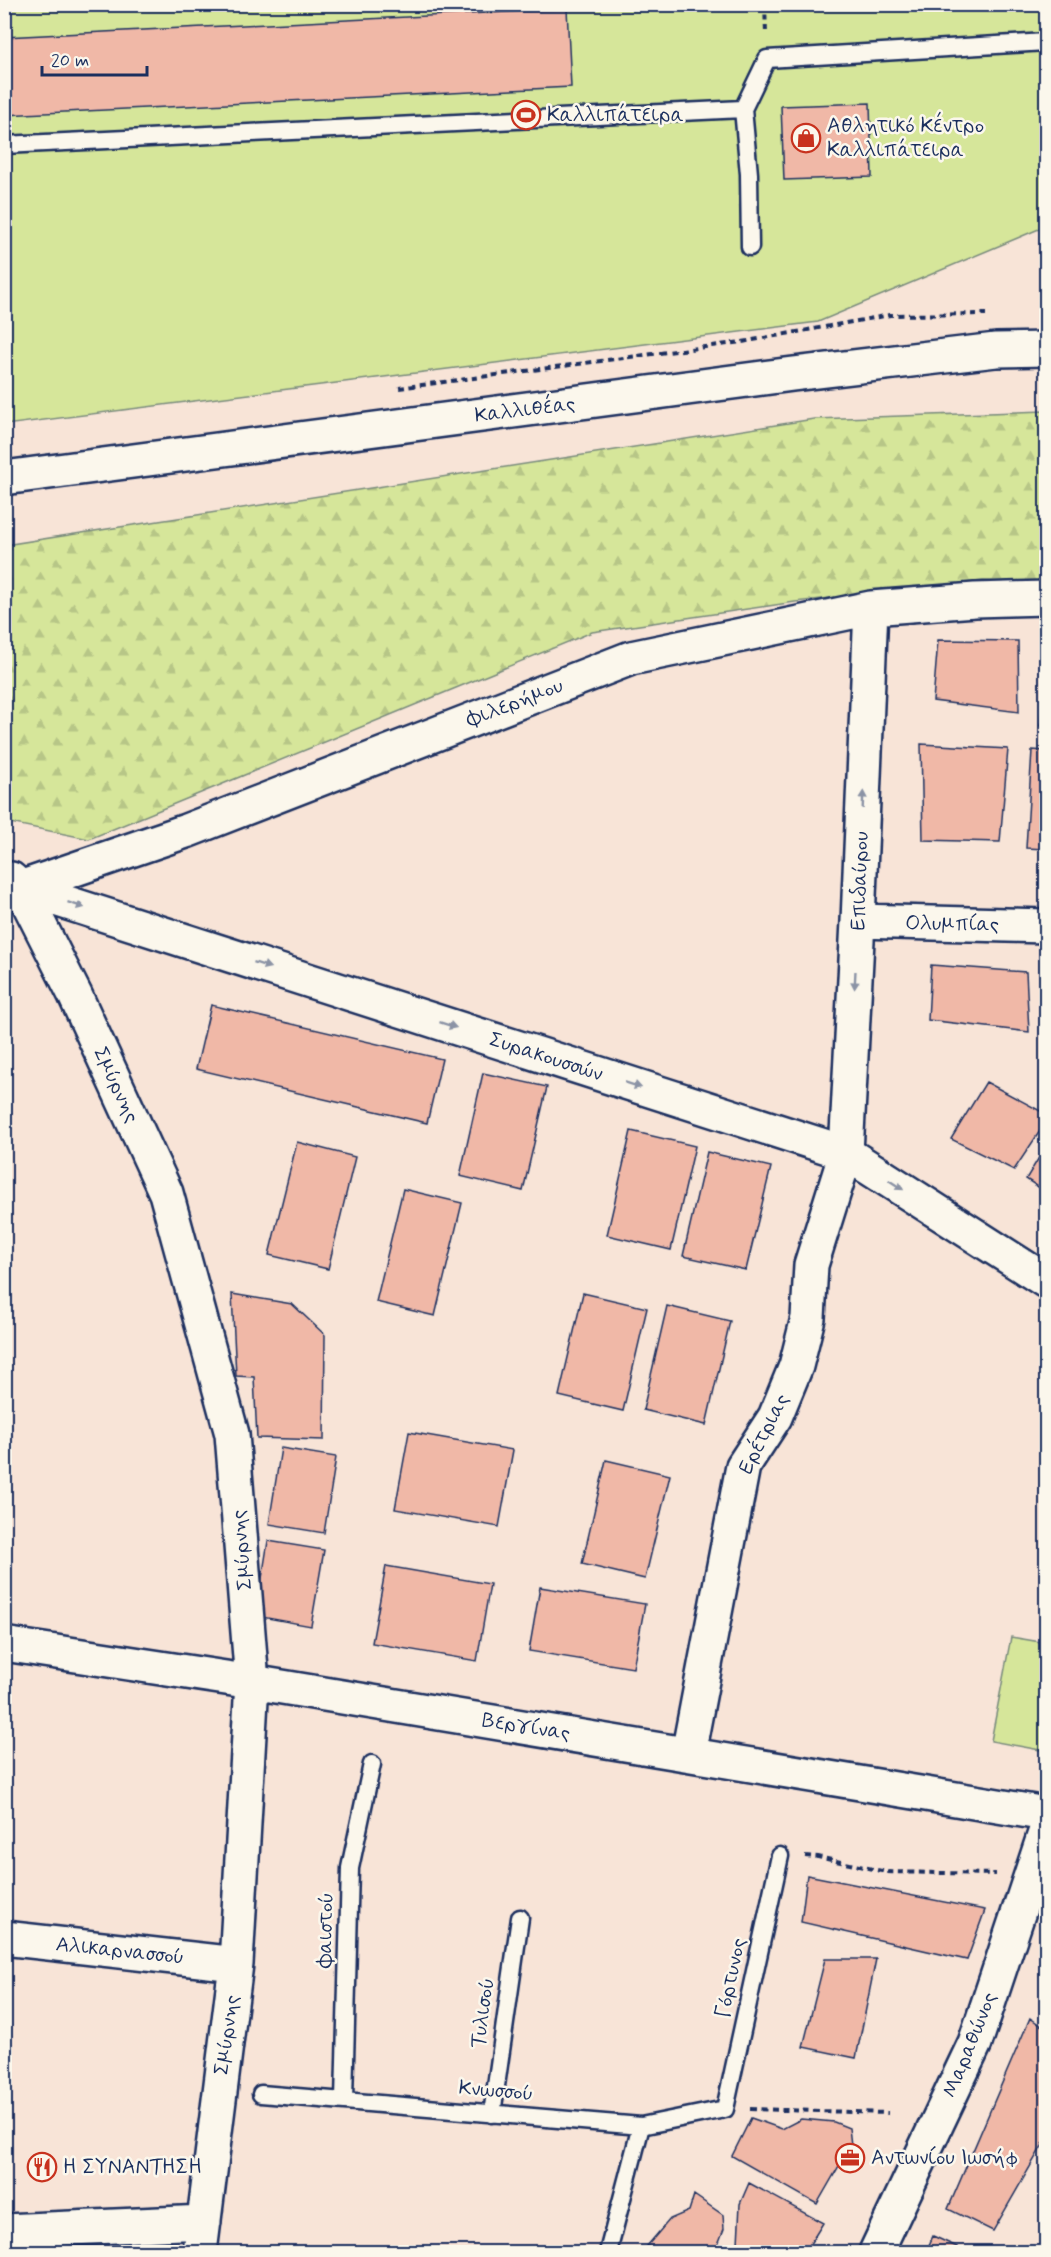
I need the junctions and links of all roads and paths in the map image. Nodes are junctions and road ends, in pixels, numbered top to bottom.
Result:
1 (1047, 42) edge
2 (743, 108) junction
3 (4, 145) edge
4 (750, 247) dead end
5 (990, 314) dead end
6 (1047, 349) edge
7 (391, 389) dead end
8 (4, 478) edge
9 (1047, 598) edge
10 (871, 608) junction
11 (10, 886) edge
12 (858, 921) junction
13 (1047, 926) edge
14 (846, 1154) junction
15 (1047, 1281) edge
16 (4, 1644) edge
17 (252, 1682) junction
18 (688, 1754) junction
19 (372, 1764) dead end
20 (1047, 1814) edge
21 (1047, 1830) edge
22 (780, 1856) dead end
23 (818, 1857) dead end
24 (1032, 1875) junction
25 (520, 1918) dead end
26 (4, 1938) edge
27 (236, 1964) junction
28 (261, 2094) dead end
29 (344, 2100) junction
30 (725, 2109) junction
31 (888, 2113) dead end
32 (492, 2114) junction
33 (641, 2126) junction
34 (4, 2232) edge
35 (202, 2237) edge
36 (608, 2253) edge
37 (876, 2253) edge

1 - 2 lane
2 - 3 lane
2 - 4 lane
5 - 7 path
6 - 8 street, Καλλιθέας
9 - 10 street, Φιλερήμου
10 - 11 street, Φιλερήμου
12 -> 10 street, Επιδαύρου
11 -> 14 street, Συρακουσσών
11 - 17 street, Σμύρνης
12 - 13 street, Ολυμπίας
12 -> 14 street, Επιδαύρου
14 -> 15 street, Συρακουσσών
14 - 18 street, Ερέτριας
16 - 17 street, Βεργίνας
17 - 18 street, Βεργίνας
17 - 27 street, Σμύρνης
18 - 20 street, Βεργίνας
19 - 29 lane, Φαιστού
21 - 24 street, Μαραθώνος
22 - 30 lane, Γόρτυνος
23 - 24 path
24 - 37 street, Μαραθώνος
25 - 32 lane, Τυλισού
26 - 27 street, Αλικαρνασσού
27 - 35 street, Σμύρνης
28 - 29 lane, Κνωσσού
29 - 32 lane, Κνωσσού
30 - 31 path
30 - 33 lane, Κνωσσού
32 - 33 lane, Κνωσσού
33 - 36 lane
34 - 35 street

